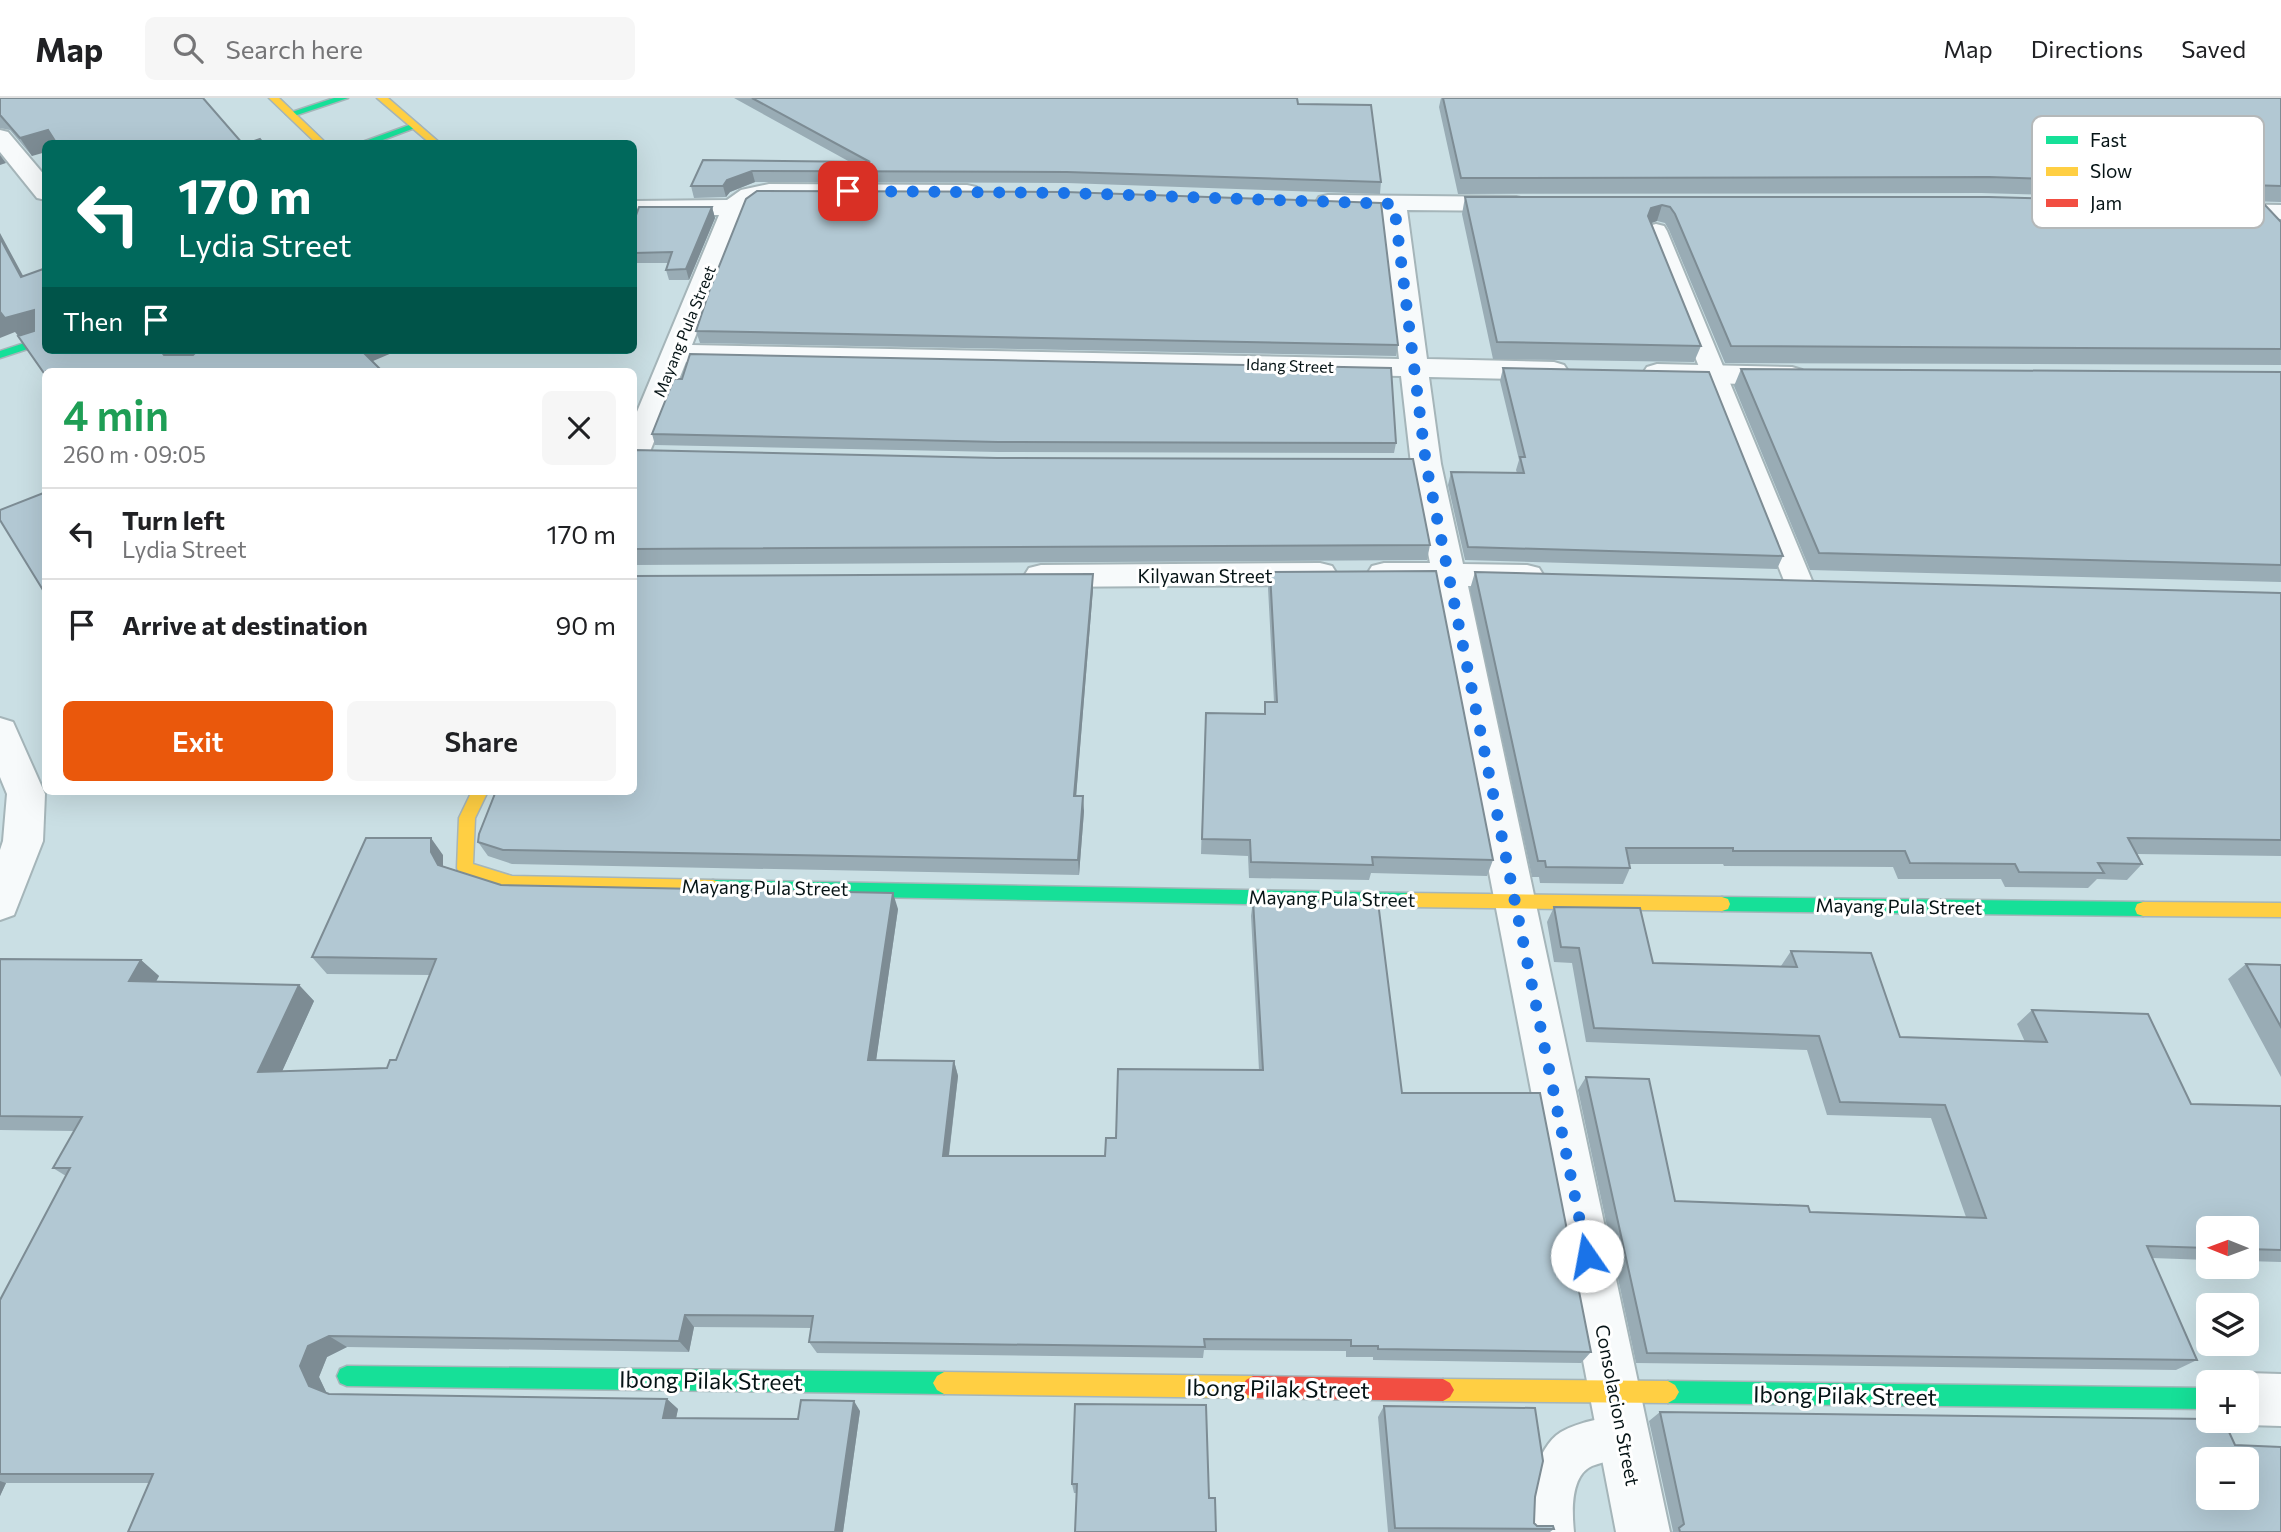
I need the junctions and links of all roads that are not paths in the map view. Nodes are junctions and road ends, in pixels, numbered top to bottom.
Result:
1 (274, 98) edge
2 (342, 98) edge
3 (382, 98) edge
4 (292, 114) junction
5 (415, 125) junction
6 (0, 137) edge
7 (319, 140) edge
8 (372, 140) edge
9 (432, 140) edge
10 (42, 188) edge
11 (984, 192) edge
12 (1299, 201) edge
13 (1394, 204) junction
14 (1534, 204) edge
15 (734, 207) junction
16 (637, 208) edge
17 (2271, 212) edge
18 (1656, 231) edge
19 (2281, 233) edge
20 (42, 340) edge
21 (676, 353) junction
22 (177, 354) edge
23 (0, 355) edge
24 (189, 368) edge
25 (1414, 369) junction
26 (1577, 372) edge
27 (1632, 373) edge
28 (1713, 374) junction
29 (1821, 376) edge
30 (643, 454) edge
31 (1448, 574) junction
32 (1006, 576) edge
33 (1556, 576) edge
34 (1799, 583) edge
35 (0, 732) edge
36 (478, 795) edge
37 (1514, 902) junction
38 (0, 903) edge
39 (2281, 910) edge
40 (347, 1376) dead end
41 (1615, 1392) junction
42 (2196, 1399) edge
43 (2259, 1399) edge
44 (2281, 1400) edge
45 (1624, 1436) junction
46 (1550, 1532) edge
47 (1643, 1532) edge

1 - 4 street
2 - 4 street
3 - 5 street
4 - 7 street
5 - 8 street
5 - 9 street
6 - 10 street
11 - 15 street
12 - 13 street
13 - 14 street
13 - 25 street, Consolacion Street
15 - 16 street
15 - 21 street, Mayang Pula Street
17 - 19 lane
18 - 28 lane
20 - 23 street
21 - 25 street, Idang Street
21 - 30 street, Mayang Pula Street
22 - 24 street
25 - 26 street, Idang Street
25 - 31 street, Consolacion Street
27 - 28 street
28 - 29 street
28 - 34 lane
31 - 32 street, Kilyawan Street
31 - 33 street, Kilyawan Street
31 - 37 street, Consolacion Street
35 - 38 street
36 - 37 street, Mayang Pula Street
37 - 39 street, Mayang Pula Street
37 - 41 street, Consolacion Street
40 - 41 street, Ibong Pilak Street
41 - 42 street, Ibong Pilak Street
41 - 45 street, Consolacion Street
43 - 44 street
45 - 46 lane
45 - 47 street, Consolacion Street

